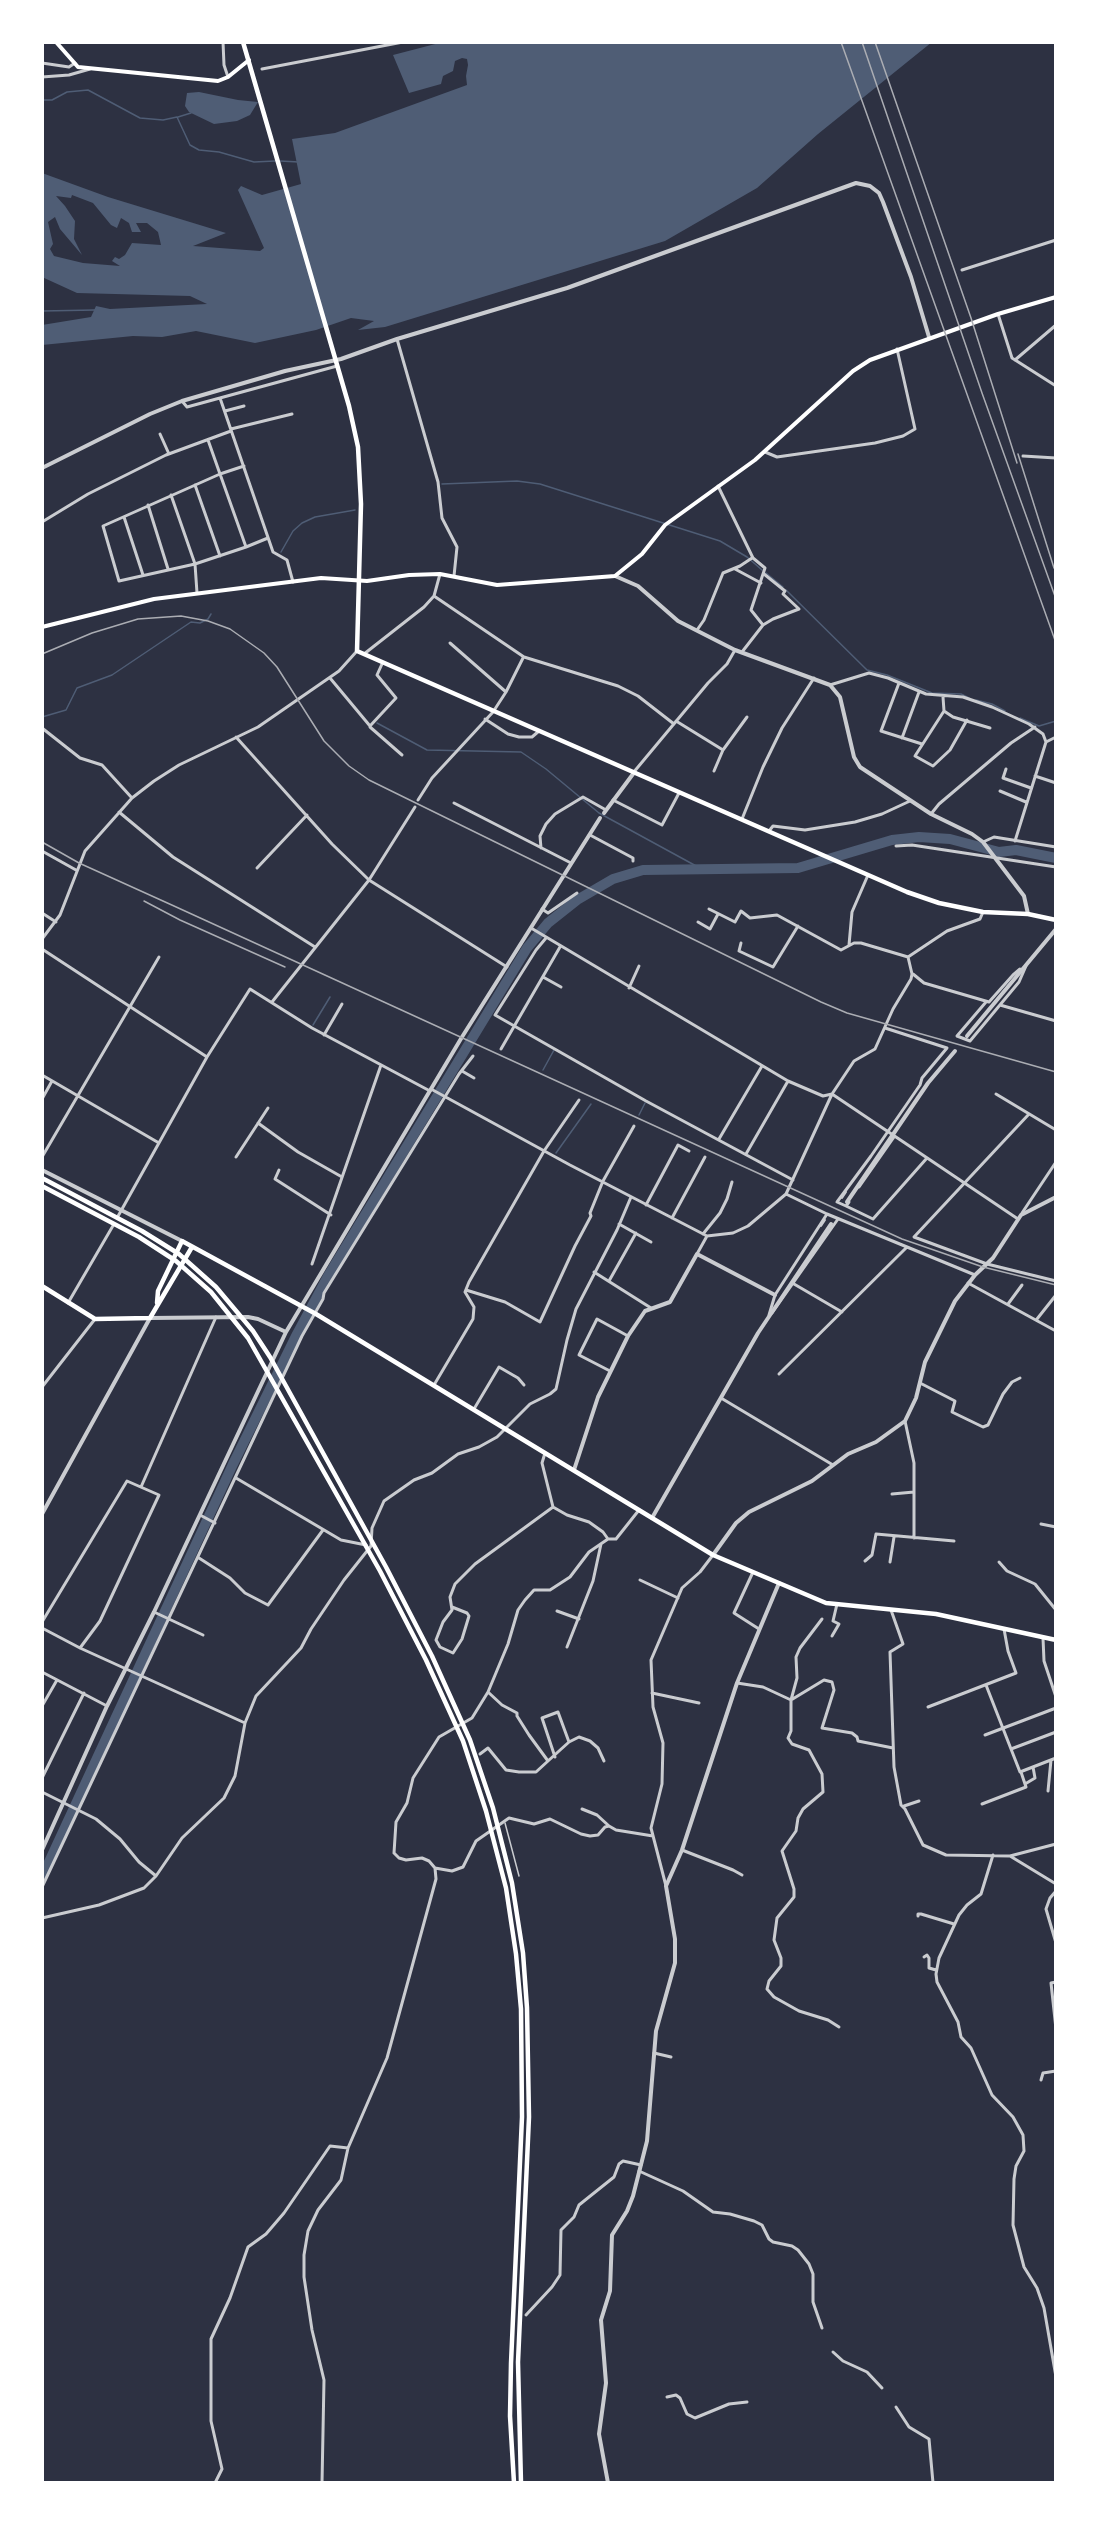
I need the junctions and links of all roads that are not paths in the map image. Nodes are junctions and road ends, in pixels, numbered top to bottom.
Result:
1 (56, 42) edge
2 (223, 42) edge
3 (243, 42) edge
4 (403, 42) edge
5 (391, 44) edge
6 (249, 60) junction
7 (42, 63) edge
8 (75, 63) junction
9 (92, 68) junction
10 (262, 69) dead end
11 (42, 77) edge
12 (228, 77) junction
13 (1056, 240) edge
14 (962, 270) dead end
15 (1056, 297) edge
16 (998, 314) junction
17 (1056, 325) edge
18 (929, 337) junction
19 (397, 339) junction
20 (897, 349) junction
21 (1015, 360) junction
22 (336, 363) junction
23 (1056, 386) edge
24 (220, 398) junction
25 (182, 401) junction
26 (244, 406) dead end
27 (225, 411) junction
28 (292, 414) dead end
29 (231, 430) junction
30 (160, 434) dead end
31 (208, 440) junction
32 (765, 452) junction
33 (169, 454) junction
34 (1023, 456) dead end
35 (1056, 458) edge
36 (244, 466) junction
37 (42, 468) edge
38 (220, 474) junction
39 (195, 485) junction
40 (718, 486) junction
41 (171, 495) junction
42 (148, 505) junction
43 (124, 517) junction
44 (42, 522) edge
45 (268, 538) junction
46 (246, 547) junction
47 (220, 556) junction
48 (753, 558) junction
49 (195, 564) junction
50 (735, 569) junction
51 (168, 570) junction
52 (440, 574) junction
53 (764, 574) junction
54 (143, 575) junction
55 (454, 576) junction
56 (615, 576) junction
57 (358, 581) junction
58 (293, 582) junction
59 (761, 583) junction
60 (197, 592) junction
61 (434, 596) junction
62 (763, 625) junction
63 (42, 627) edge
64 (697, 630) junction
65 (450, 643) dead end
66 (735, 650) junction
67 (357, 651) junction
68 (742, 652) junction
69 (363, 655) junction
70 (524, 657) junction
71 (382, 664) junction
72 (330, 678) junction
73 (814, 678) junction
74 (899, 683) junction
75 (830, 685) junction
76 (506, 692) junction
77 (920, 692) junction
78 (943, 697) junction
79 (944, 711) junction
80 (493, 712) junction
81 (747, 717) dead end
82 (485, 718) junction
83 (967, 720) junction
84 (675, 722) junction
85 (370, 726) junction
86 (1035, 727) junction
87 (42, 728) edge
88 (990, 728) dead end
89 (539, 731) junction
90 (236, 737) junction
91 (1056, 737) edge
92 (902, 738) junction
93 (1046, 742) junction
94 (922, 744) junction
95 (723, 750) junction
96 (402, 755) dead end
97 (1006, 769) dead end
98 (714, 771) dead end
99 (633, 774) junction
100 (1035, 776) junction
101 (1056, 783) edge
102 (1031, 788) junction
103 (1000, 791) dead end
104 (679, 793) junction
105 (132, 798) junction
106 (418, 800) dead end
107 (613, 800) junction
108 (910, 801) junction
109 (454, 802) dead end
110 (1027, 802) junction
111 (415, 807) dead end
112 (119, 812) junction
113 (605, 812) junction
114 (931, 814) junction
115 (307, 815) junction
116 (600, 818) joint
117 (742, 819) junction
118 (768, 831) junction
119 (590, 835) junction
120 (1015, 841) junction
121 (983, 842) junction
122 (896, 846) dead end
123 (1056, 847) edge
124 (542, 848) junction
125 (42, 851) edge
126 (995, 857) junction
127 (633, 861) dead end
128 (572, 863) junction
129 (1056, 867) edge
130 (257, 868) dead end
131 (76, 870) junction
132 (868, 875) junction
133 (369, 880) junction
134 (577, 893) dead end
135 (542, 909) junction
136 (710, 909) dead end
137 (982, 912) junction
138 (42, 913) edge
139 (718, 914) junction
140 (1028, 914) junction
141 (1056, 920) edge
142 (56, 922) junction
143 (698, 922) dead end
144 (798, 926) junction
145 (531, 928) junction
146 (1056, 928) edge
147 (546, 938) junction
148 (42, 939) edge
149 (741, 943) dead end
150 (849, 945) junction
151 (560, 946) junction
152 (315, 947) junction
153 (42, 949) edge
154 (159, 957) dead end
155 (908, 957) junction
156 (1027, 965) junction
157 (639, 966) dead end
158 (507, 967) junction
159 (912, 974) junction
160 (543, 977) junction
161 (561, 987) dead end
162 (629, 988) junction
163 (272, 1002) junction
164 (986, 1002) junction
165 (342, 1004) dead end
166 (1000, 1005) junction
167 (129, 1008) junction
168 (1056, 1021) edge
169 (513, 1025) junction
170 (885, 1028) junction
171 (324, 1035) junction
172 (967, 1036) dead end
173 (501, 1048) dead end
174 (955, 1051) dead end
175 (473, 1056) dead end
176 (207, 1057) junction
177 (381, 1065) junction
178 (762, 1066) junction
179 (462, 1071) junction
180 (42, 1076) edge
181 (474, 1078) dead end
182 (52, 1081) junction
183 (788, 1081) junction
184 (432, 1091) junction
185 (832, 1094) junction
186 (996, 1094) dead end
187 (77, 1095) junction
188 (445, 1098) junction
189 (42, 1099) edge
190 (579, 1100) dead end
191 (268, 1108) dead end
192 (1029, 1114) junction
193 (258, 1123) junction
194 (634, 1126) dead end
195 (1056, 1130) edge
196 (888, 1132) junction
197 (894, 1137) junction
198 (719, 1139) junction
199 (159, 1143) junction
200 (544, 1150) junction
201 (689, 1151) dead end
202 (746, 1154) junction
203 (42, 1157) edge
204 (236, 1157) dead end
205 (705, 1157) dead end
206 (927, 1158) junction
207 (1056, 1162) edge
208 (865, 1165) junction
209 (42, 1170) edge
210 (279, 1170) dead end
211 (42, 1178) edge
212 (343, 1178) junction
213 (793, 1180) junction
214 (603, 1181) junction
215 (732, 1182) dead end
216 (964, 1182) junction
217 (42, 1186) edge
218 (786, 1194) junction
219 (631, 1197) junction
220 (1056, 1197) edge
221 (842, 1198) dead end
222 (846, 1204) junction
223 (646, 1205) junction
224 (121, 1211) junction
225 (827, 1214) junction
226 (331, 1215) junction
227 (1020, 1217) junction
228 (672, 1218) junction
229 (838, 1219) junction
230 (825, 1220) dead end
231 (620, 1224) junction
232 (831, 1224) dead end
233 (636, 1233) junction
234 (705, 1235) junction
235 (182, 1241) junction
236 (651, 1242) dead end
237 (192, 1247) junction
238 (906, 1248) junction
239 (801, 1253) junction
240 (697, 1254) junction
241 (312, 1264) dead end
242 (987, 1264) junction
243 (594, 1272) junction
244 (975, 1275) junction
245 (609, 1281) junction
246 (1056, 1281) edge
247 (968, 1283) junction
248 (794, 1284) junction
249 (1022, 1285) dead end
250 (42, 1286) edge
251 (466, 1290) junction
252 (775, 1295) junction
253 (1056, 1295) edge
254 (68, 1303) junction
255 (157, 1304) junction
256 (1008, 1304) junction
257 (303, 1307) junction
258 (651, 1308) junction
259 (842, 1312) junction
260 (316, 1314) junction
261 (769, 1316) junction
262 (216, 1317) junction
263 (150, 1318) junction
264 (95, 1319) junction
265 (1037, 1319) junction
266 (1054, 1330) dead end
267 (286, 1332) junction
268 (628, 1336) junction
269 (610, 1371) junction
270 (779, 1374) dead end
271 (1020, 1378) dead end
272 (920, 1383) junction
273 (434, 1385) junction
274 (524, 1385) dead end
275 (42, 1387) edge
276 (720, 1397) junction
277 (474, 1409) junction
278 (905, 1421) junction
279 (506, 1429) junction
280 (545, 1453) junction
281 (833, 1466) junction
282 (574, 1470) junction
283 (236, 1478) junction
284 (141, 1487) junction
285 (914, 1492) junction
286 (892, 1494) dead end
287 (553, 1508) junction
288 (639, 1510) junction
289 (43, 1511) edge
290 (200, 1515) junction
291 (652, 1518) junction
292 (215, 1523) junction
293 (1041, 1524) dead end
294 (1056, 1527) edge
295 (323, 1530) junction
296 (894, 1537) junction
297 (914, 1538) junction
298 (608, 1539) junction
299 (954, 1541) dead end
300 (601, 1543) junction
301 (371, 1546) junction
302 (712, 1555) junction
303 (199, 1558) junction
304 (865, 1561) dead end
305 (890, 1562) dead end
306 (999, 1562) dead end
307 (753, 1572) junction
308 (640, 1580) dead end
309 (779, 1582) junction
310 (678, 1598) junction
311 (837, 1604) junction
312 (452, 1607) junction
313 (891, 1610) junction
314 (1056, 1610) edge
315 (557, 1611) dead end
316 (154, 1612) junction
317 (169, 1619) junction
318 (579, 1619) junction
319 (822, 1619) dead end
320 (42, 1622) edge
321 (42, 1629) edge
322 (759, 1629) junction
323 (1004, 1629) junction
324 (203, 1635) dead end
325 (832, 1636) dead end
326 (1043, 1637) junction
327 (1056, 1640) edge
328 (567, 1647) dead end
329 (80, 1648) junction
330 (127, 1669) junction
331 (42, 1672) edge
332 (142, 1674) junction
333 (57, 1680) junction
334 (737, 1683) junction
335 (986, 1685) junction
336 (488, 1692) junction
337 (84, 1693) junction
338 (652, 1693) junction
339 (1056, 1697) edge
340 (791, 1700) junction
341 (699, 1703) dead end
342 (107, 1706) junction
343 (42, 1707) edge
344 (928, 1707) dead end
345 (1056, 1708) edge
346 (245, 1723) junction
347 (1003, 1728) junction
348 (1056, 1732) edge
349 (985, 1735) dead end
350 (568, 1742) junction
351 (893, 1748) junction
352 (1011, 1749) junction
353 (480, 1754) dead end
354 (555, 1757) junction
355 (1056, 1758) edge
356 (1051, 1760) junction
357 (548, 1761) junction
358 (604, 1761) dead end
359 (1033, 1767) junction
360 (1020, 1771) junction
361 (42, 1778) edge
362 (1025, 1784) junction
363 (1048, 1791) dead end
364 (42, 1792) edge
365 (919, 1801) dead end
366 (63, 1802) junction
367 (982, 1804) dead end
368 (904, 1806) junction
369 (79, 1809) junction
370 (582, 1809) dead end
371 (505, 1823) junction
372 (609, 1826) junction
373 (653, 1836) junction
374 (1056, 1844) edge
375 (42, 1850) edge
376 (682, 1850) junction
377 (993, 1855) junction
378 (1010, 1856) junction
379 (435, 1868) junction
380 (742, 1875) dead end
381 (156, 1876) junction
382 (519, 1876) dead end
383 (1056, 1884) edge
384 (666, 1886) junction
385 (42, 1887) edge
386 (1056, 1891) edge
387 (918, 1916) dead end
388 (42, 1918) edge
389 (954, 1924) junction
390 (1056, 1943) edge
391 (924, 1957) dead end
392 (936, 1970) junction
393 (1056, 1982) edge
394 (839, 2027) dead end
395 (1056, 2030) edge
396 (654, 2053) junction
397 (671, 2057) dead end
398 (1056, 2071) edge
399 (1041, 2080) dead end
400 (348, 2148) junction
401 (641, 2165) junction
402 (639, 2171) junction
403 (526, 2315) dead end
404 (822, 2328) dead end
405 (833, 2352) dead end
406 (1056, 2377) edge
407 (882, 2388) dead end
408 (667, 2397) dead end
409 (747, 2402) dead end
410 (896, 2407) dead end
411 (215, 2483) edge
412 (322, 2483) edge
413 (514, 2483) edge
414 (521, 2483) edge
415 (608, 2483) edge
416 (933, 2483) edge

1 - 8 main road
2 - 12 street
3 - 6 main road
4 - 5 street
5 - 10 street
6 - 12 main road
6 - 22 main road
7 - 8 street
8 - 9 main road
9 - 11 street
9 - 12 main road
13 - 14 street
15 - 16 main road
16 - 18 main road
16 - 21 street
17 - 21 street
18 - 19 street
18 - 20 main road
19 - 22 street
19 - 55 street
20 - 32 main road
20 - 32 street
21 - 23 street
22 - 24 street
22 - 25 street
22 - 57 main road
24 - 25 street
24 - 27 street
25 - 37 street
26 - 27 street
27 - 29 street
28 - 29 street
29 - 31 street
29 - 36 street
30 - 33 street
31 - 33 street
31 - 38 street
32 - 40 main road
33 - 44 street
34 - 35 street
36 - 38 street
36 - 45 street
38 - 39 street
38 - 46 street
39 - 41 street
39 - 47 street
40 - 48 street
40 - 56 main road
41 - 42 street
41 - 49 street
42 - 43 street
42 - 51 street
43 - 54 street
43 - 54 street
45 - 46 street
45 - 58 street
46 - 47 street
47 - 49 street
48 - 50 street
48 - 53 street
49 - 51 street
49 - 60 street
50 - 59 street
50 - 64 street
51 - 54 street
52 - 55 main road
52 - 57 main road
52 - 61 street
53 - 59 street
53 - 62 street
55 - 56 main road
56 - 64 street
57 - 58 main road
57 - 67 main road
58 - 60 main road
59 - 62 street
60 - 63 main road
61 - 69 street
61 - 70 street
62 - 68 street
64 - 66 street
65 - 76 street
66 - 68 street
66 - 84 street
67 - 69 main road
67 - 72 street
68 - 73 street
69 - 71 main road
70 - 76 street
70 - 84 street
71 - 80 main road
71 - 85 street
72 - 85 street
72 - 90 street
73 - 75 street
73 - 117 street
74 - 75 street
74 - 77 street
74 - 92 street
75 - 108 street
76 - 80 street
77 - 78 street
77 - 92 street
78 - 79 street
78 - 86 street
79 - 83 street
79 - 94 street
80 - 82 street
80 - 89 main road
81 - 95 street
82 - 89 street
82 - 106 street
83 - 88 street
83 - 94 street
84 - 95 street
84 - 99 street
85 - 96 street
86 - 93 street
86 - 114 street
87 - 105 street
89 - 99 main road
90 - 105 street
90 - 115 street
91 - 93 street
92 - 94 street
93 - 100 street
95 - 98 street
97 - 102 street
99 - 104 main road
99 - 107 street
100 - 101 street
100 - 102 street
102 - 110 street
103 - 110 street
104 - 107 street
104 - 117 main road
105 - 112 street
107 - 113 street
108 - 114 street
108 - 118 street
109 - 124 street
110 - 120 street
111 - 133 street
112 - 131 street
112 - 152 street
113 - 116 street
113 - 124 street
114 - 121 street
115 - 130 street
115 - 133 street
116 - 119 street
117 - 118 main road
118 - 132 main road
119 - 127 street
119 - 128 street
120 - 121 street
120 - 123 street
121 - 126 street
122 - 126 street
124 - 128 street
125 - 131 street
126 - 129 street
126 - 140 street
128 - 135 street
131 - 142 street
132 - 137 main road
132 - 150 street
133 - 152 street
133 - 158 street
134 - 135 street
135 - 145 street
136 - 139 street
137 - 140 main road
137 - 155 street
138 - 142 street
139 - 143 street
139 - 144 street
140 - 141 main road
142 - 148 street
144 - 149 street
144 - 150 street
145 - 147 street
145 - 158 street
146 - 156 street
147 - 151 street
147 - 169 street
150 - 155 street
151 - 160 street
151 - 162 street
152 - 163 street
153 - 167 street
154 - 167 street
155 - 159 street
156 - 164 street
156 - 166 street
156 - 172 street
157 - 162 street
158 - 184 street
159 - 164 street
159 - 170 street
160 - 161 street
160 - 169 street
162 - 178 street
163 - 171 street
163 - 176 street
164 - 166 street
165 - 171 street
166 - 168 street
167 - 176 street
167 - 187 street
169 - 173 street
169 - 198 street
170 - 185 street
170 - 196 street
171 - 177 street
174 - 222 street
175 - 179 street
176 - 199 street
177 - 184 street
177 - 212 street
178 - 183 street
178 - 198 street
179 - 181 street
179 - 188 street
180 - 182 street
182 - 187 street
182 - 189 street
183 - 185 street
183 - 202 street
184 - 188 street
184 - 257 street
185 - 196 street
185 - 213 street
186 - 192 street
187 - 199 street
187 - 203 street
188 - 200 street
188 - 260 street
190 - 200 street
191 - 193 street
192 - 195 street
192 - 216 street
193 - 204 street
193 - 212 street
194 - 214 street
196 - 197 street
196 - 208 street
197 - 206 street
197 - 222 street
198 - 202 street
199 - 224 street
200 - 214 street
200 - 251 street
201 - 223 street
202 - 213 street
205 - 228 street
206 - 216 street
206 - 222 street
207 - 227 street
208 - 221 street
208 - 222 street
209 - 224 street
210 - 226 street
211 - 414 main road
212 - 226 street
213 - 218 street
214 - 219 street
214 - 251 street
215 - 234 street
216 - 227 street
216 - 242 street
217 - 413 main road
218 - 225 street
218 - 234 street
219 - 223 street
219 - 231 street
220 - 227 street
223 - 228 street
224 - 235 street
224 - 254 street
225 - 229 street
225 - 239 street
226 - 241 street
227 - 242 street
228 - 234 street
229 - 238 street
229 - 248 street
230 - 239 street
231 - 233 street
231 - 243 street
232 - 261 street
233 - 236 street
233 - 245 street
234 - 240 street
235 - 237 main road
235 - 255 main road
237 - 255 main road
237 - 257 main road
238 - 244 street
238 - 259 street
239 - 252 street
240 - 252 street
240 - 258 street
242 - 244 street
242 - 246 street
243 - 245 street
243 - 279 street
244 - 247 street
245 - 258 street
247 - 256 street
247 - 272 street
248 - 259 street
248 - 261 street
249 - 256 street
250 - 254 main road
251 - 273 street
252 - 261 street
253 - 265 street
254 - 264 main road
255 - 263 main road
256 - 265 street
257 - 260 main road
257 - 267 street
258 - 268 street
259 - 270 street
260 - 273 main road
260 - 283 street
261 - 276 street
262 - 263 street
262 - 267 street
262 - 284 street
263 - 264 main road
263 - 289 street
264 - 275 street
265 - 266 street
267 - 290 street
268 - 269 street
268 - 269 street
269 - 282 street
271 - 272 street
272 - 278 street
273 - 277 main road
274 - 277 street
276 - 281 street
276 - 291 street
277 - 279 main road
278 - 281 street
278 - 285 street
279 - 280 main road
279 - 301 street
280 - 282 main road
280 - 287 street
281 - 302 street
282 - 288 main road
283 - 292 street
283 - 295 street
284 - 320 street
284 - 329 street
285 - 286 street
285 - 297 street
287 - 298 street
287 - 312 street
288 - 291 main road
288 - 298 street
290 - 292 street
290 - 316 street
291 - 302 main road
292 - 303 street
293 - 294 street
295 - 301 street
295 - 303 street
296 - 297 street
296 - 304 street
296 - 305 street
297 - 299 street
298 - 300 street
300 - 318 street
300 - 336 street
301 - 346 street
302 - 307 main road
302 - 310 street
303 - 317 street
306 - 314 street
307 - 309 main road
307 - 322 street
308 - 310 street
309 - 311 main road
309 - 322 street
310 - 338 street
311 - 313 main road
311 - 325 street
312 - 312 street
313 - 323 main road
313 - 351 street
315 - 318 street
316 - 317 street
316 - 330 street
317 - 324 street
317 - 332 street
318 - 328 street
319 - 340 street
321 - 329 street
322 - 334 street
323 - 326 main road
323 - 335 street
326 - 327 main road
326 - 339 street
329 - 330 street
330 - 332 street
330 - 342 street
331 - 333 street
332 - 346 street
332 - 369 street
333 - 337 street
333 - 343 street
334 - 340 street
334 - 376 street
335 - 344 street
335 - 347 street
336 - 357 street
336 - 379 street
337 - 342 street
337 - 361 street
338 - 341 street
338 - 373 street
340 - 351 street
340 - 394 street
342 - 366 street
345 - 347 street
346 - 381 street
347 - 349 street
347 - 352 street
348 - 352 street
350 - 354 street
350 - 354 street
350 - 358 street
351 - 368 street
352 - 360 street
353 - 357 street
354 - 357 street
355 - 356 street
356 - 359 street
356 - 363 street
359 - 360 street
359 - 362 street
360 - 362 street
362 - 367 street
364 - 366 street
365 - 368 street
366 - 369 street
366 - 375 street
368 - 377 street
369 - 381 street
369 - 385 street
370 - 372 street
371 - 372 street
371 - 379 street
371 - 382 lane
372 - 373 street
373 - 384 street
374 - 378 street
376 - 380 street
376 - 384 street
377 - 378 street
377 - 389 street
378 - 383 street
379 - 400 street
381 - 388 street
384 - 396 street
386 - 390 street
387 - 389 street
389 - 392 street
391 - 392 street
392 - 406 street
393 - 395 street
396 - 397 street
396 - 401 street
398 - 399 street
400 - 411 street
400 - 412 street
401 - 402 street
401 - 403 street
402 - 404 street
402 - 415 street
405 - 407 street
408 - 409 street
410 - 416 street

